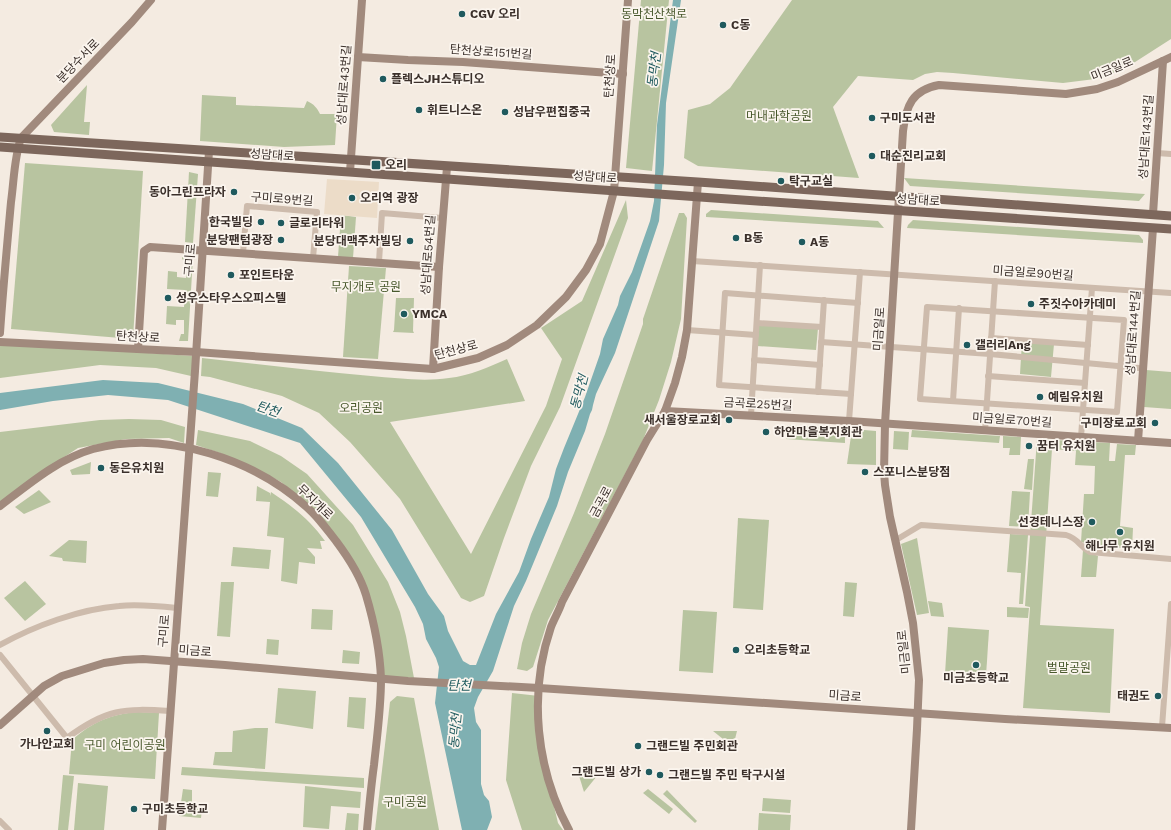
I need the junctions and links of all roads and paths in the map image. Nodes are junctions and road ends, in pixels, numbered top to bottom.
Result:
1 (151, 0) edge
2 (362, 0) edge
3 (628, 0) edge
4 (358, 57) junction
5 (1171, 57) edge
6 (1163, 61) junction
7 (623, 74) junction
8 (0, 137) edge
9 (21, 138) junction
10 (0, 147) edge
11 (17, 149) junction
12 (209, 151) junction
13 (1157, 154) junction
14 (1171, 154) edge
15 (350, 160) junction
16 (208, 162) junction
17 (447, 166) junction
18 (350, 172) junction
19 (615, 178) junction
20 (446, 179) junction
21 (698, 182) junction
22 (614, 191) junction
23 (696, 197) junction
24 (900, 197) junction
25 (899, 210) junction
26 (1153, 214) junction
27 (1171, 216) edge
28 (442, 218) junction
29 (1153, 228) junction
30 (1171, 229) edge
31 (203, 250) junction
32 (243, 253) junction
33 (313, 258) junction
34 (692, 261) junction
35 (379, 262) junction
36 (760, 265) junction
37 (439, 267) junction
38 (860, 272) junction
39 (894, 274) junction
40 (995, 281) junction
41 (1092, 288) junction
42 (1148, 292) junction
43 (1171, 293) edge
44 (758, 296) junction
45 (824, 300) junction
46 (858, 303) junction
47 (959, 308) junction
48 (993, 310) junction
49 (1090, 318) junction
50 (757, 323) junction
51 (822, 327) junction
52 (687, 330) junction
53 (0, 333) edge
54 (723, 333) junction
55 (756, 335) junction
56 (991, 338) junction
57 (0, 342) edge
58 (821, 342) junction
59 (855, 343) junction
60 (1088, 345) junction
61 (889, 348) junction
62 (138, 349) junction
63 (923, 350) junction
64 (196, 352) junction
65 (956, 352) junction
66 (990, 354) junction
67 (754, 360) junction
68 (1086, 364) junction
69 (820, 365) junction
70 (1121, 367) junction
71 (1139, 368) dead end
72 (433, 369) junction
73 (988, 376) junction
74 (1085, 383) junction
75 (753, 387) junction
76 (818, 392) junction
77 (851, 394) junction
78 (953, 401) junction
79 (987, 403) junction
80 (1083, 410) junction
81 (665, 412) junction
82 (751, 415) junction
83 (849, 421) junction
84 (885, 424) junction
85 (985, 430) junction
86 (1081, 437) junction
87 (1138, 441) junction
88 (1171, 443) edge
89 (189, 448) junction
90 (0, 506) edge
91 (896, 540) junction
92 (1171, 559) edge
93 (1171, 604) edge
94 (178, 608) junction
95 (0, 645) edge
96 (0, 655) edge
97 (174, 661) junction
98 (381, 679) junction
99 (539, 688) junction
100 (32, 696) junction
101 (170, 711) junction
102 (918, 712) junction
103 (0, 725) edge
104 (1162, 727) junction
105 (1171, 728) edge
106 (0, 821) edge
107 (9, 830) edge
108 (162, 830) edge
109 (368, 830) edge
110 (569, 830) edge
111 (911, 830) edge

1 - 9 street, 분당수서로
2 - 4 street, 성남대로43번길
3 - 7 street, 탄천상로
4 - 7 street, 탄천상로151번길
4 - 15 street, 성남대로43번길
5 - 6 street, 미금일로
6 - 13 street, 성남대로143번길
6 - 24 street, 미금일로
7 - 19 street, 탄천상로
8 - 9 main road, 성남대로
9 - 11 street
9 - 12 main road, 성남대로
10 - 11 main road, 성남대로
11 - 16 main road, 성남대로
11 - 53 street
12 - 15 main road, 성남대로
12 - 16 street, 구미로
13 - 14 street
13 - 26 street, 성남대로143번길
15 - 17 main road, 성남대로
15 - 18 street, 성남대로43번길
16 - 18 main road, 성남대로
16 - 31 street, 구미로
17 - 19 main road, 성남대로
17 - 20 street, 성남대로54번길
18 - 20 main road, 성남대로
19 - 21 main road, 성남대로
19 - 22 street, 탄천상로
20 - 22 main road, 성남대로
20 - 28 street, 성남대로54번길
21 - 23 street, 금곡로
21 - 24 main road, 성남대로
22 - 23 main road, 성남대로
22 - 72 street, 탄천상로
23 - 25 main road, 성남대로
23 - 34 street, 금곡로
24 - 25 street, 미금일로
24 - 26 main road, 성남대로
25 - 29 main road, 성남대로
25 - 39 street, 미금일로
26 - 27 main road, 성남대로
28 - 35 street
28 - 37 street, 성남대로54번길
29 - 30 main road, 성남대로
29 - 42 street, 성남대로144번길
31 - 32 street
31 - 62 street
31 - 64 street, 구미로
32 - 33 street
32 - 33 street, 구미로9번길
33 - 35 street
34 - 36 street, 미금일로90번길
34 - 52 street, 금곡로
35 - 37 street
36 - 38 street, 미금일로90번길
36 - 44 street
37 - 72 street, 성남대로54번길
38 - 39 street, 미금일로90번길
38 - 46 street
39 - 40 street, 미금일로90번길
39 - 61 street, 미금일로
40 - 41 street, 미금일로90번길
40 - 48 street
41 - 42 street, 미금일로90번길
41 - 49 street
42 - 43 street, 미금일로90번길
42 - 87 street, 성남대로144번길
44 - 45 street
44 - 50 street
44 - 54 street
45 - 46 street
45 - 51 street
46 - 59 street
47 - 48 street
47 - 63 street
47 - 65 street
48 - 49 street
48 - 56 street
49 - 60 street
49 - 70 street
50 - 51 street
50 - 55 street
51 - 58 street
52 - 54 street
52 - 81 street, 금곡로
54 - 55 street
54 - 75 street
55 - 67 street
56 - 60 street
56 - 66 street
57 - 62 street, 탄천상로
58 - 59 street, 성남대로144번길
58 - 69 street
59 - 61 street, 성남대로144번길
59 - 77 street
60 - 68 street
61 - 63 street, 성남대로144번길
61 - 84 street, 미금일로
62 - 64 street, 탄천상로
63 - 65 street, 성남대로144번길
63 - 78 street
64 - 72 street, 탄천상로
64 - 89 street, 구미로
65 - 66 street, 성남대로144번길
65 - 78 street
66 - 68 street, 성남대로144번길
66 - 73 street
67 - 69 street
67 - 75 street
68 - 70 street, 성남대로144번길
68 - 74 street
69 - 76 street
70 - 71 street, 성남대로144번길
70 - 80 street
73 - 74 street
73 - 79 street
74 - 80 street
75 - 76 street
75 - 82 street
76 - 77 street
77 - 83 street
78 - 79 street
79 - 80 street
79 - 85 street
80 - 86 street
81 - 82 street, 금곡로25번길
81 - 99 street, 금곡로
82 - 83 street, 금곡로25번길
83 - 84 street, 금곡로25번길
84 - 85 street, 미금일로70번길
84 - 91 street, 미금일로
85 - 86 street, 미금일로70번길
86 - 87 street, 미금일로70번길
87 - 88 street, 미금일로70번길
89 - 90 street, 무지개로
89 - 94 street, 구미로
89 - 98 street, 무지개로
91 - 92 street
91 - 102 street, 미금일로
93 - 104 street
94 - 95 street
94 - 97 street, 구미로
96 - 100 street
97 - 98 street, 미금로
97 - 100 street, 미금로
97 - 101 street, 구미로
98 - 99 street, 미금로
98 - 109 street, 무지개로
99 - 102 street, 미금로
99 - 110 street, 금곡로
100 - 101 street
100 - 103 street, 미금로
101 - 108 street, 구미로
102 - 104 street, 미금로
102 - 111 street, 미금일로
104 - 105 street, 미금로
106 - 107 street

